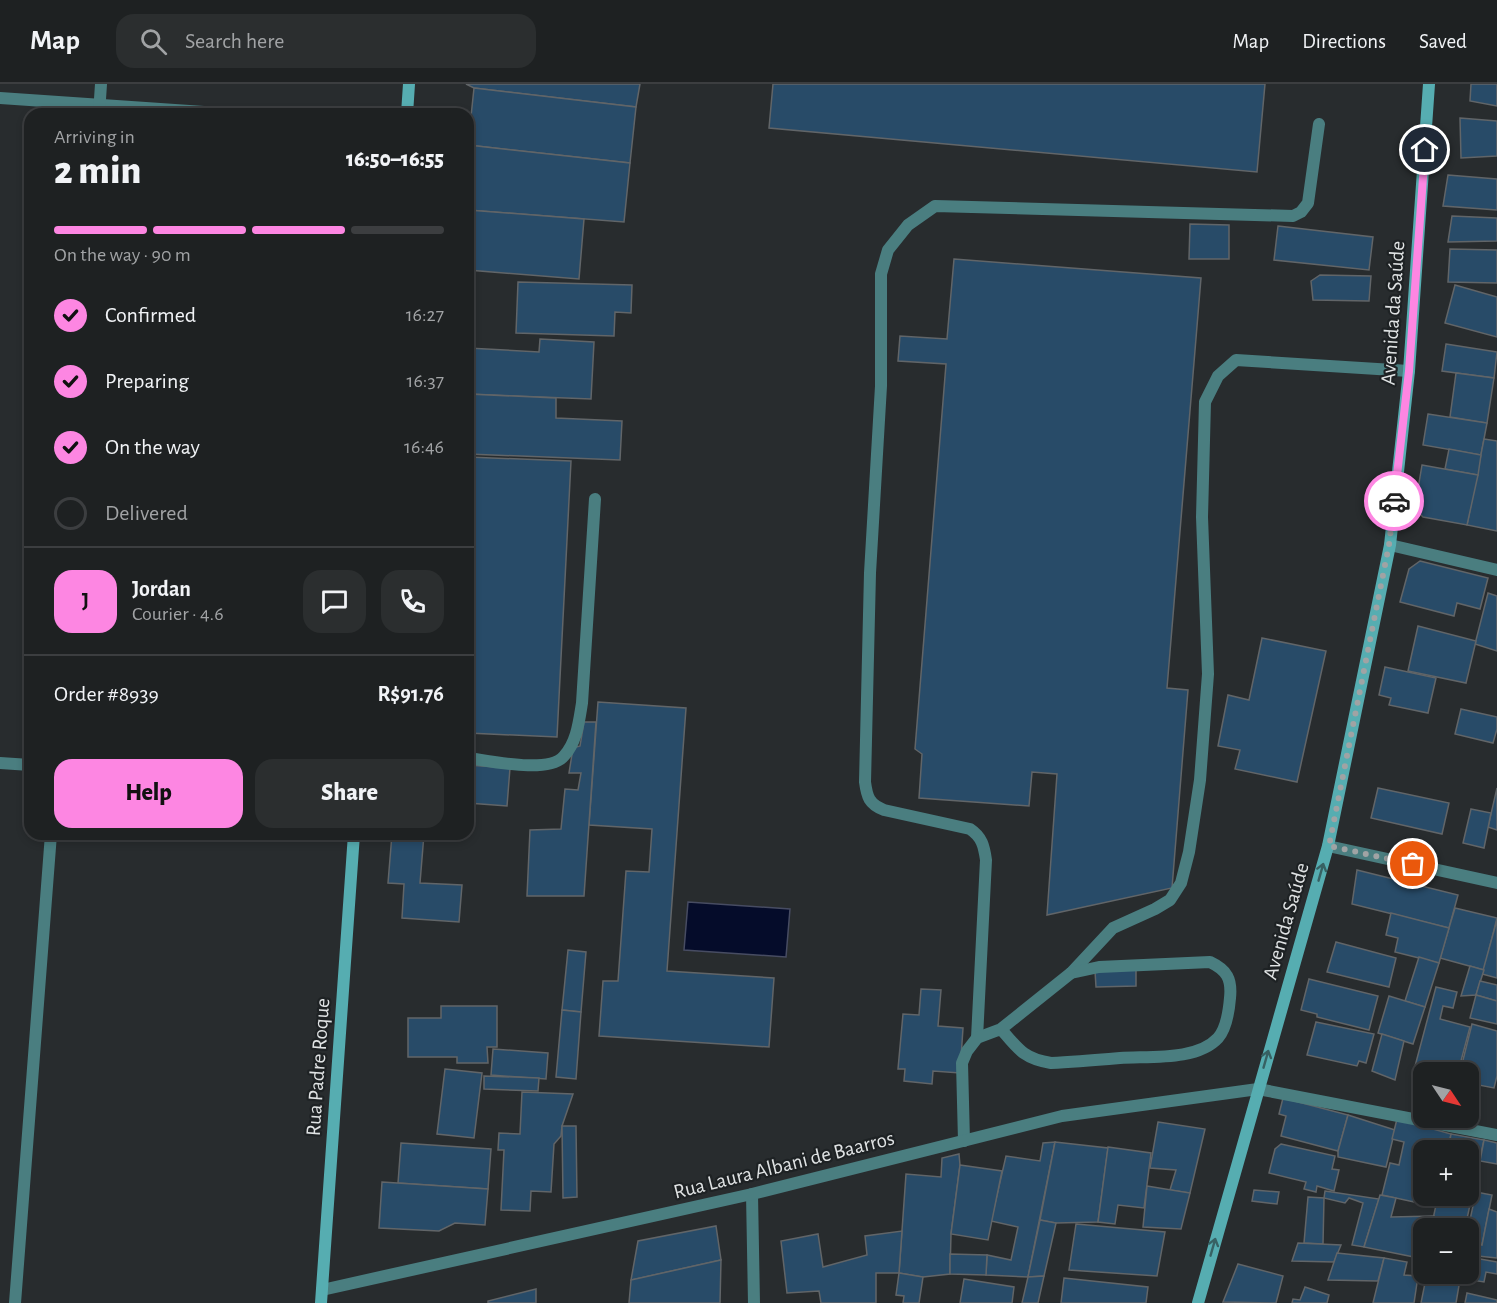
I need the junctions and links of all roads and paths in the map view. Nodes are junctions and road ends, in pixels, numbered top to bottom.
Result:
1 (101, 84) edge
2 (409, 84) edge
3 (1430, 84) edge
4 (0, 98) edge
5 (82, 108) edge
6 (99, 108) edge
7 (407, 108) edge
8 (1319, 124) dead end
9 (1409, 371) junction
10 (595, 499) dead end
11 (1389, 545) junction
12 (1497, 570) edge
13 (474, 759) edge
14 (0, 763) edge
15 (24, 765) edge
16 (51, 840) edge
17 (354, 840) edge
18 (1329, 846) junction
19 (1497, 882) edge
20 (1071, 973) junction
21 (1001, 1029) junction
22 (978, 1038) junction
23 (1257, 1089) junction
24 (1497, 1135) edge
25 (964, 1141) junction
26 (752, 1194) junction
27 (322, 1297) edge
28 (15, 1303) edge
29 (754, 1303) edge
30 (1198, 1303) edge

1 - 6 street
2 - 7 street
3 - 9 street, Avenida da Saúde
4 - 5 street
8 - 22 street
9 - 11 street, Avenida da Saúde
9 - 20 street
10 - 13 street
11 - 12 street
11 - 18 street, Avenida Saúde
14 - 15 street
16 - 28 street
17 - 27 street, Rua Padre Roque
18 - 19 street
23 -> 18 street, Avenida Saúde
20 - 21 street
20 - 21 street
21 - 22 street
22 - 25 street
23 - 24 street, Rua Laura Albani de Baarros
23 - 25 street, Rua Laura Albani de Baarros
30 -> 23 street, Avenida Saúde
25 - 26 street, Rua Laura Albani de Baarros
26 - 27 street, Rua Laura Albani de Baarros
26 - 29 street

